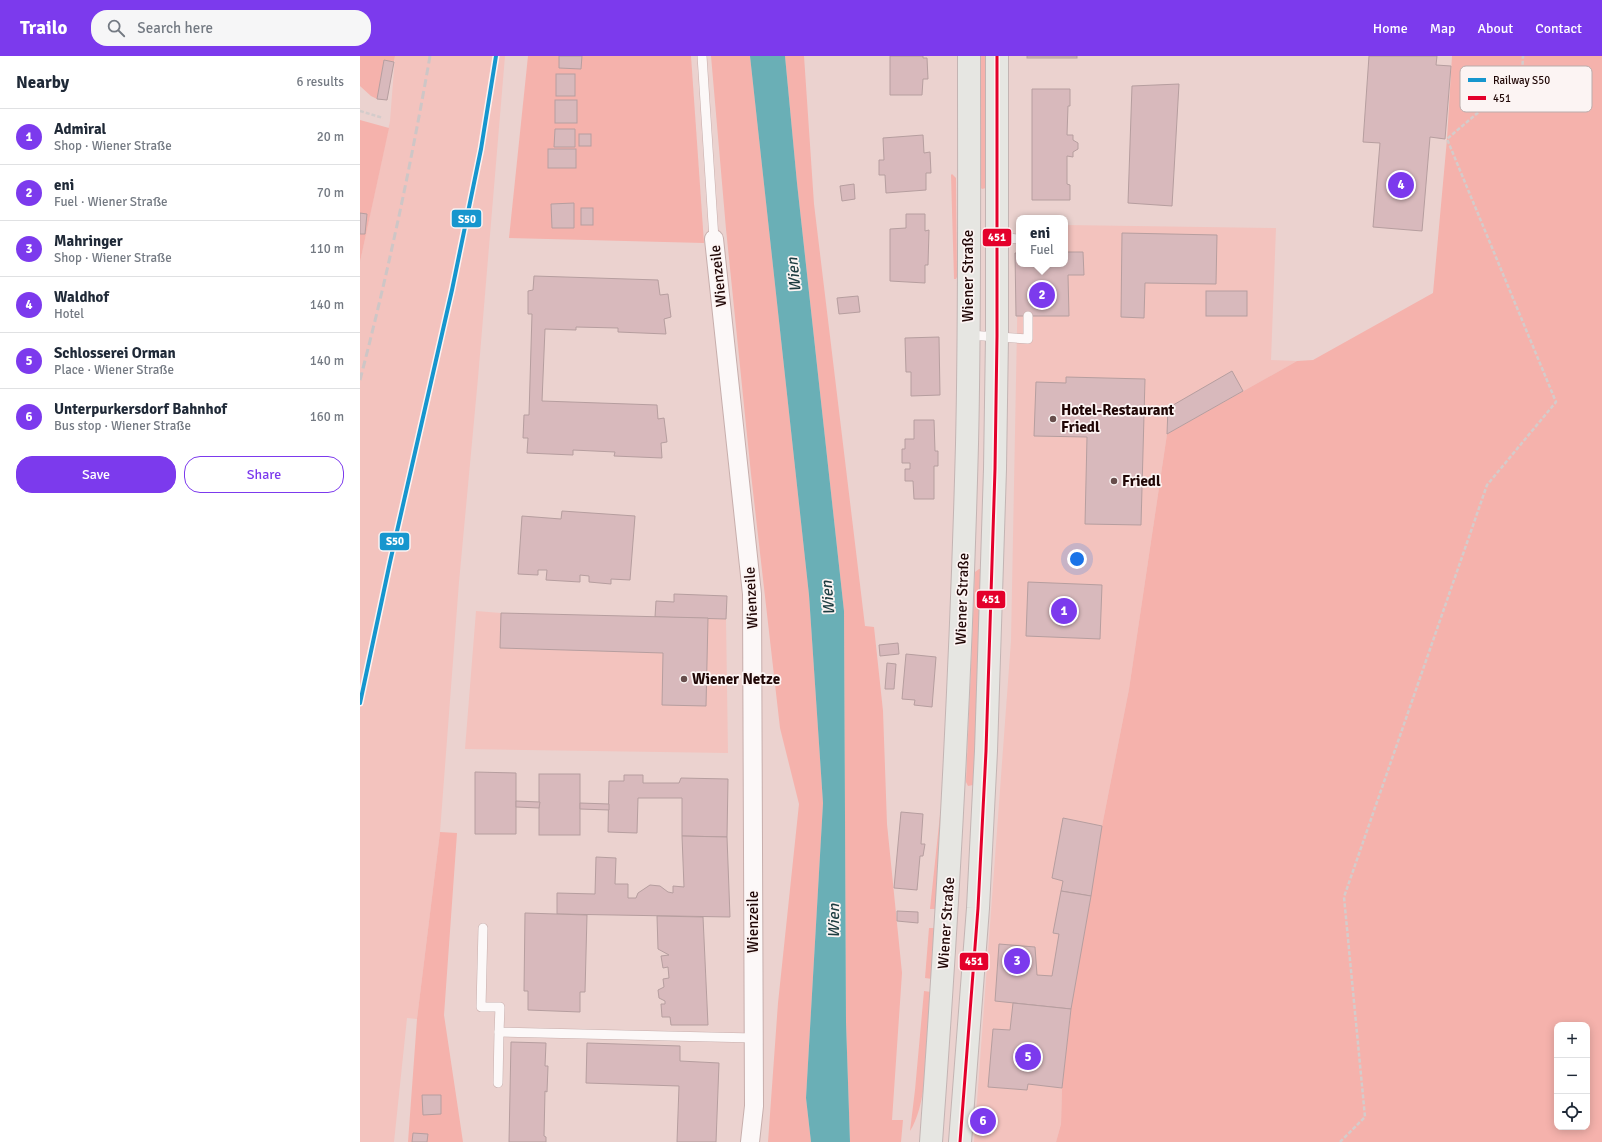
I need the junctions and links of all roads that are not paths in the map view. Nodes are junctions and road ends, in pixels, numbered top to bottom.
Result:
1 (702, 56) edge
2 (969, 56) edge
3 (997, 56) edge
4 (998, 237) junction
5 (714, 239) joint
6 (1016, 239) edge
7 (1028, 316) dead end
8 (968, 335) junction
9 (997, 336) junction
10 (483, 928) dead end
11 (499, 1032) junction
12 (754, 1038) junction
13 (498, 1083) dead end
14 (750, 1142) edge
15 (930, 1142) edge
16 (960, 1142) edge

1 - 5 lane, Wienzeile
2 - 8 main road, Wiener Straße
3 - 4 main road, Wiener Straße
4 - 6 lane
4 - 9 main road, Wiener Straße
5 - 12 street, Wienzeile
7 - 9 lane
8 - 9 lane
8 - 15 main road, Wiener Straße
9 - 16 main road, Wiener Straße
10 - 11 lane
11 - 12 lane
11 - 13 lane
12 - 14 street, Wienzeile

